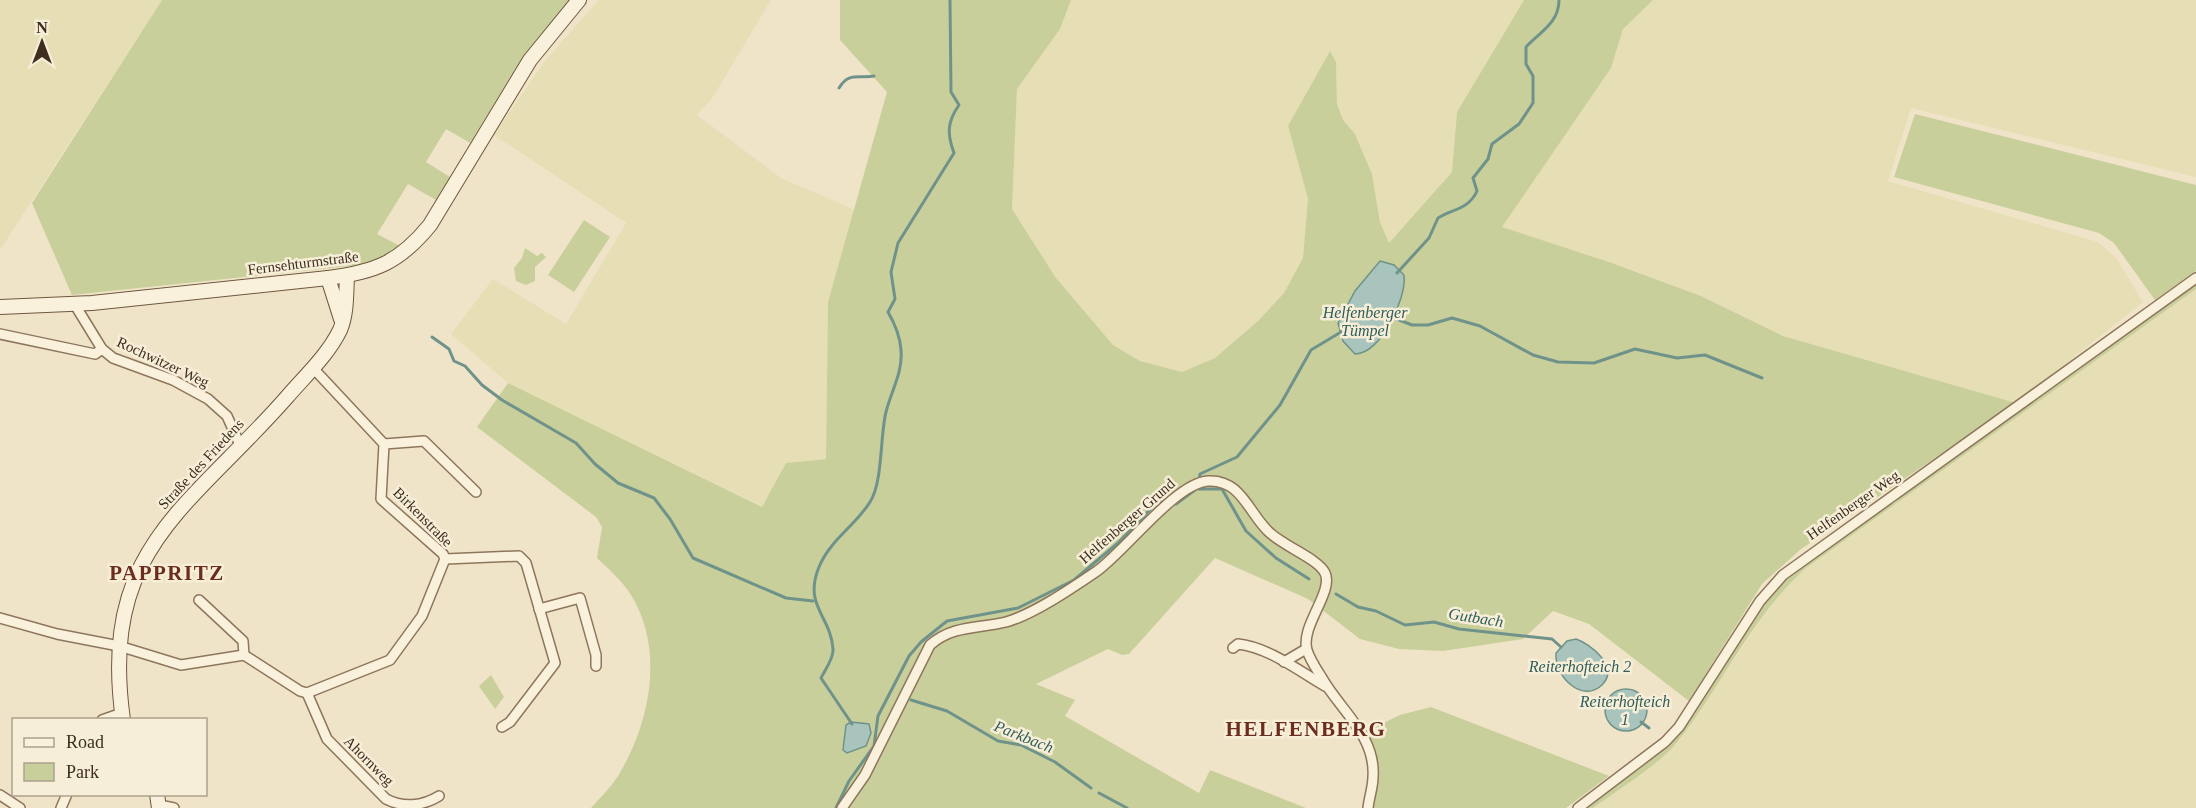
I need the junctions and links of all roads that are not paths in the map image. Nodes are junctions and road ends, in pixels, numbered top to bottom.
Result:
1 (579, 0) edge
2 (347, 276) junction
3 (328, 278) junction
4 (2196, 278) edge
5 (75, 304) junction
6 (0, 307) edge
7 (342, 322) junction
8 (0, 334) edge
9 (102, 350) junction
10 (313, 368) junction
11 (384, 444) junction
12 (240, 445) junction
13 (476, 492) dead end
14 (445, 560) junction
15 (199, 600) dead end
16 (539, 609) junction
17 (0, 618) edge
18 (119, 646) junction
19 (1233, 648) dead end
20 (1306, 649) junction
21 (244, 655) junction
22 (1284, 662) junction
23 (596, 666) dead end
24 (1327, 687) junction
25 (307, 693) junction
26 (123, 716) edge
27 (502, 727) dead end
28 (0, 795) edge
29 (439, 796) dead end
30 (158, 802) edge
31 (20, 808) edge
32 (174, 808) edge
33 (842, 808) edge
34 (1368, 808) edge
35 (1578, 808) edge

1 - 2 street, Fernsehturmstraße
2 - 3 street, Fernsehturmstraße
2 - 7 street, Straße des Friedens
3 - 5 street, Fernsehturmstraße
3 - 7 street
4 - 35 street, Helfenberger Weg
5 - 6 street, Fernsehturmstraße
5 - 9 street, Rochwitzer Weg
7 - 10 street, Straße des Friedens
8 - 9 street
9 - 12 street, Rochwitzer Weg
10 - 11 street
10 - 12 street, Straße des Friedens
11 - 13 street
11 - 14 street, Birkenstraße
12 - 18 street, Straße des Friedens
14 - 16 street
14 - 25 street, Birkenstraße
15 - 21 street
16 - 23 street
16 - 27 street
17 - 18 street
18 - 21 street
18 - 26 street, Straße des Friedens
19 - 22 street
20 - 22 street
20 - 24 street
20 - 33 street, Helfenberger Grund
21 - 25 street
22 - 24 street
24 - 34 street
25 - 29 street, Ahornweg
28 - 31 street
30 - 32 street

